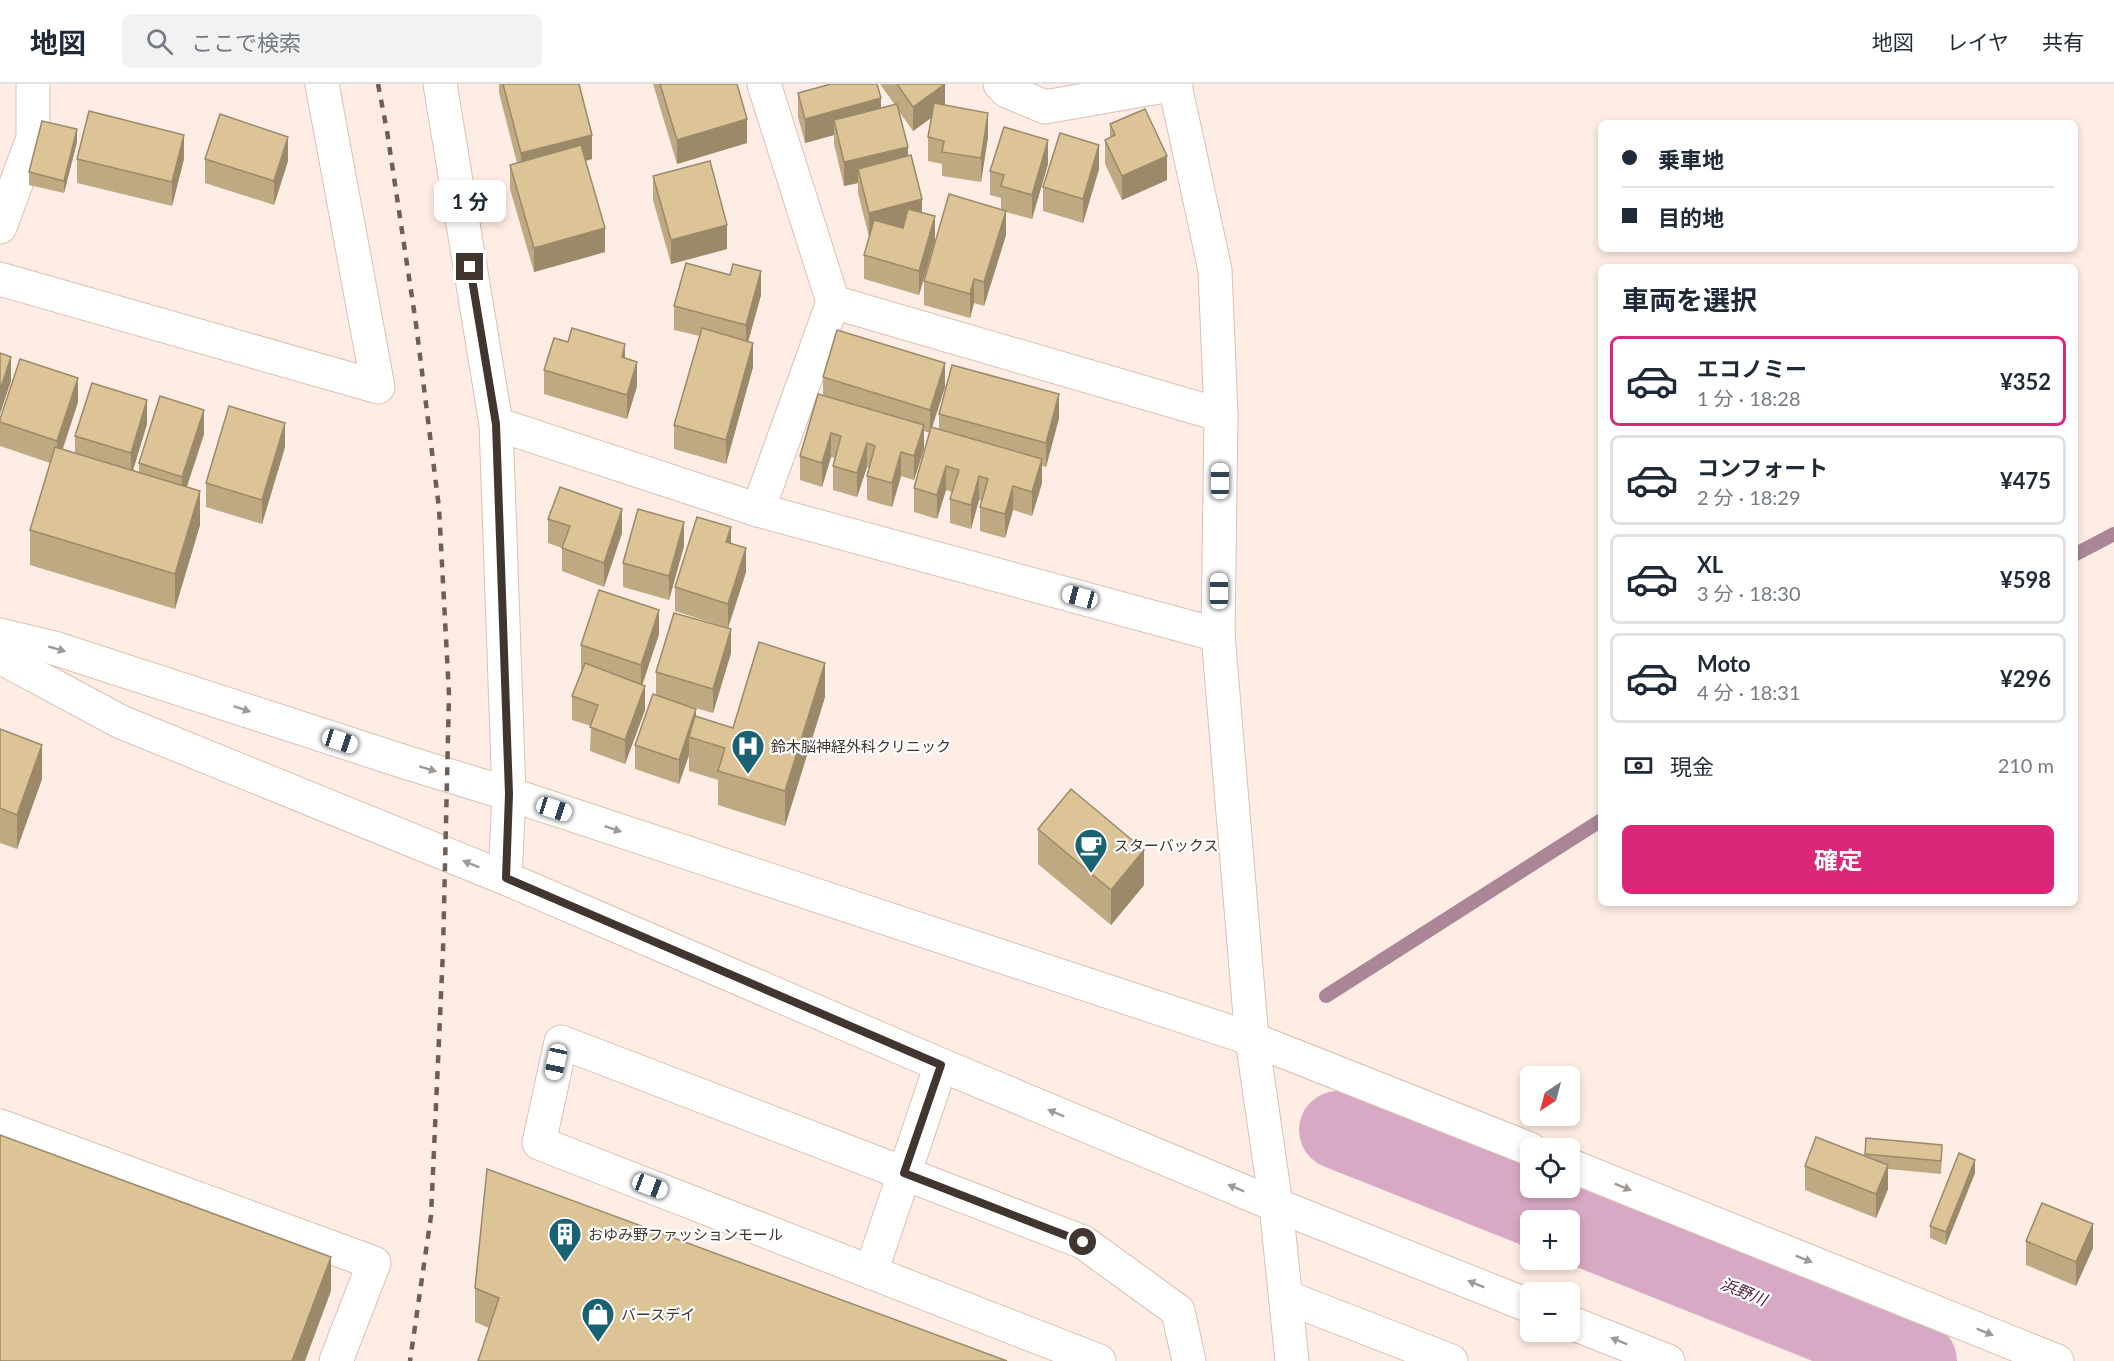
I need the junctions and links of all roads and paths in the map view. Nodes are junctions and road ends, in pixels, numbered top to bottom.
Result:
1 (33, 84) edge
2 (322, 84) edge
3 (764, 84) edge
4 (1000, 84) edge
5 (1176, 84) edge
6 (448, 86) edge
7 (0, 227) edge
8 (0, 279) edge
9 (833, 302) junction
10 (1221, 415) junction
11 (496, 424) junction
12 (758, 510) junction
13 (0, 635) edge
14 (1218, 635) junction
15 (0, 657) edge
16 (509, 794) junction
17 (506, 878) junction
18 (1251, 1039) junction
19 (941, 1065) junction
20 (0, 1126) edge
21 (1520, 1145) edge
22 (1580, 1169) edge
23 (904, 1173) junction
24 (1276, 1205) junction
25 (871, 1272) junction
26 (1286, 1297) junction
27 (1520, 1302) edge
28 (1580, 1326) edge
29 (336, 1361) edge
30 (1099, 1361) edge
31 (1189, 1361) edge
32 (1292, 1361) edge
33 (1451, 1361) edge
34 (1668, 1361) edge
35 (2057, 1361) edge

1 - 7 street
2 - 8 street
3 - 9 street
4 - 5 street
5 - 10 street
6 - 11 street
9 - 10 street
9 - 12 street
10 - 14 street
11 - 12 street
11 - 16 street
12 - 14 street
13 -> 16 street
14 - 18 street
17 -> 15 street
16 - 17 street
16 -> 18 street
17 - 19 street
18 - 21 street
18 - 24 street
19 - 23 street
24 -> 19 street
20 - 29 street
22 -> 35 street
23 - 25 street
23 - 25 street
23 - 31 street
24 - 26 street
27 -> 24 street
25 - 30 street
26 - 32 street
26 - 33 street
34 -> 28 street

